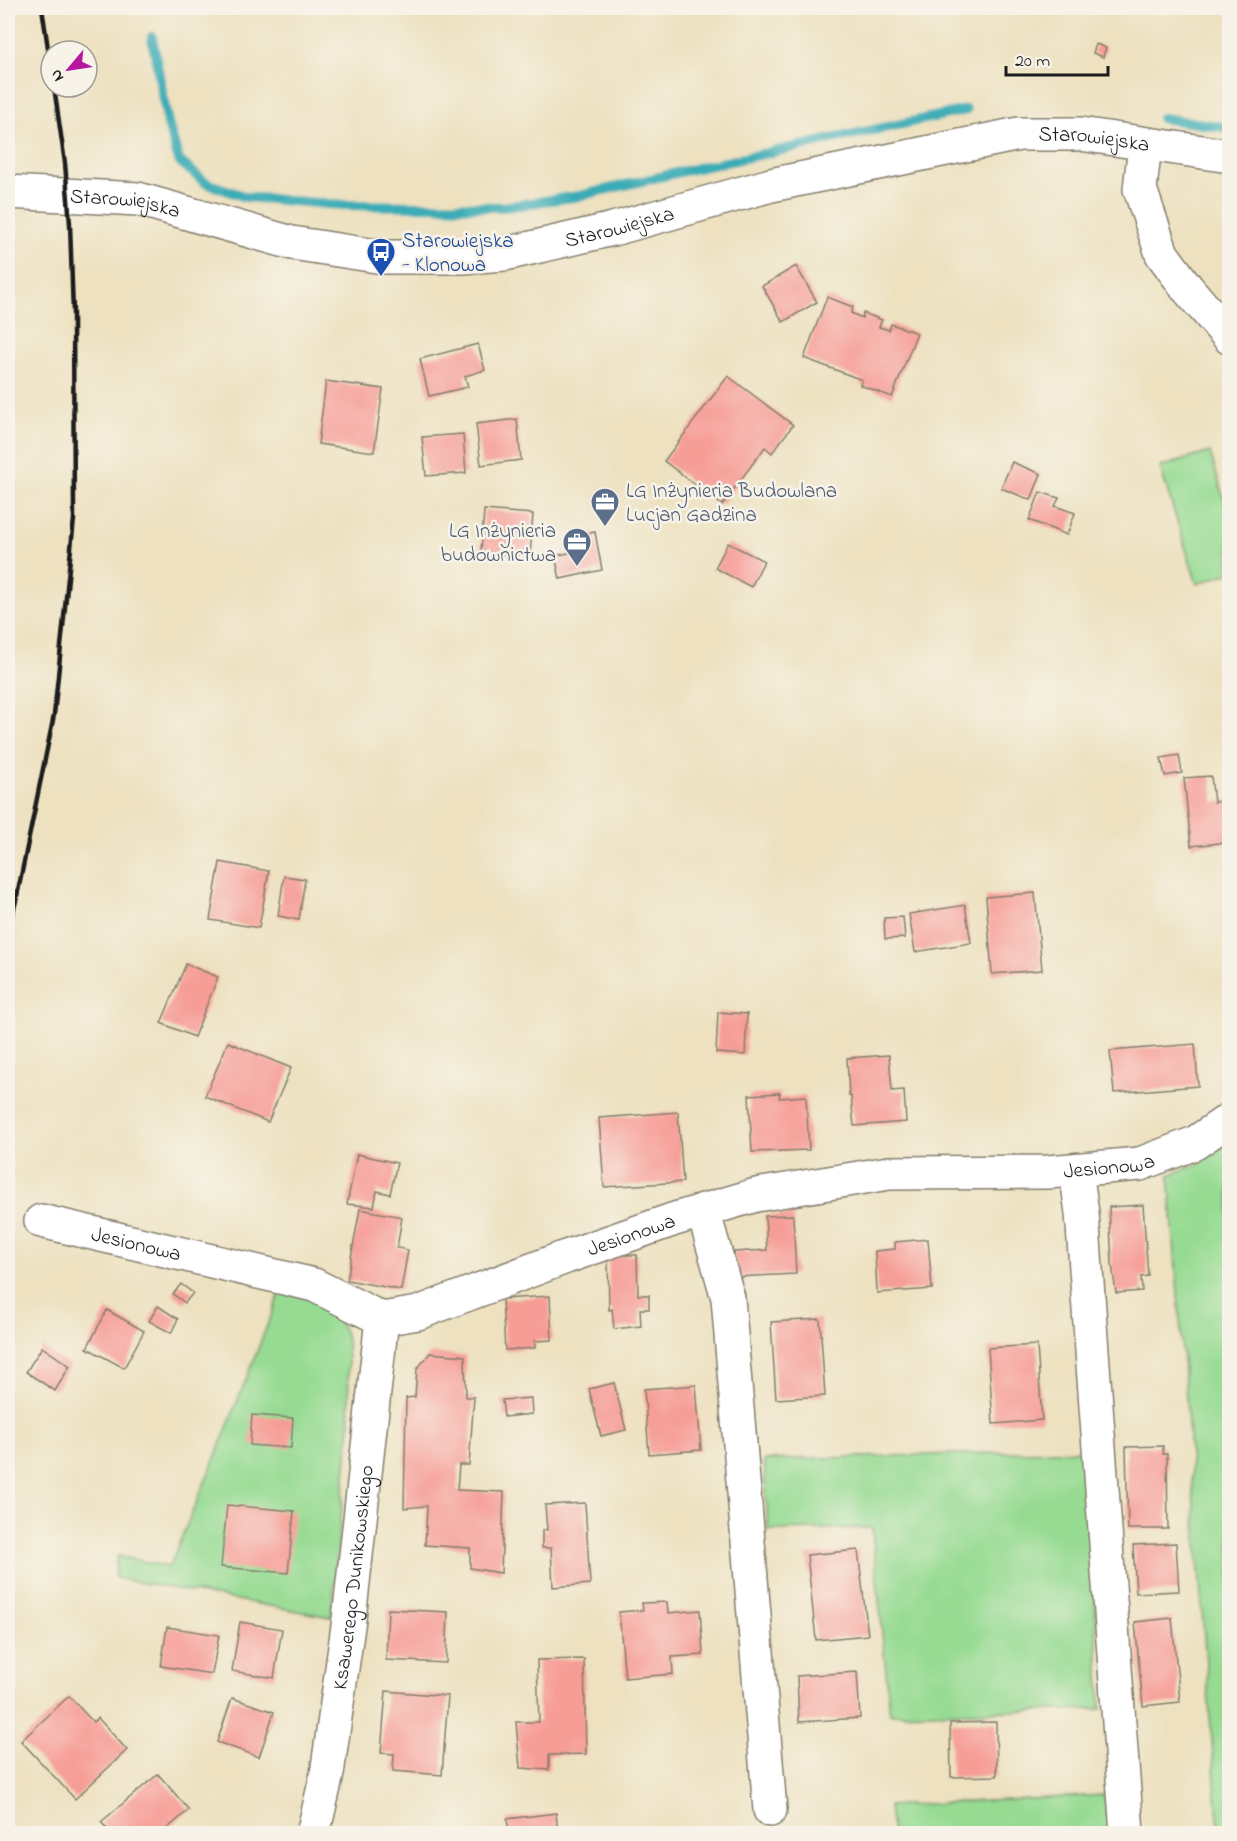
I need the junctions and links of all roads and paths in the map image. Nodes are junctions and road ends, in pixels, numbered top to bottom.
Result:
1 (1145, 145) junction
2 (1230, 156) edge
3 (8, 192) edge
4 (1230, 338) edge
5 (1230, 1119) edge
6 (1076, 1170) junction
7 (703, 1210) junction
8 (41, 1221) dead end
9 (382, 1319) junction
10 (770, 1810) dead end
11 (313, 1833) edge
12 (1127, 1833) edge

1 - 2 street, Starowiejska
1 - 3 street, Starowiejska
1 - 4 street
5 - 6 street, Jesionowa
6 - 7 street, Jesionowa
6 - 12 street
7 - 9 street, Jesionowa
7 - 10 street
8 - 9 street, Jesionowa
9 - 11 street, Ksawerego Dunikowskiego

